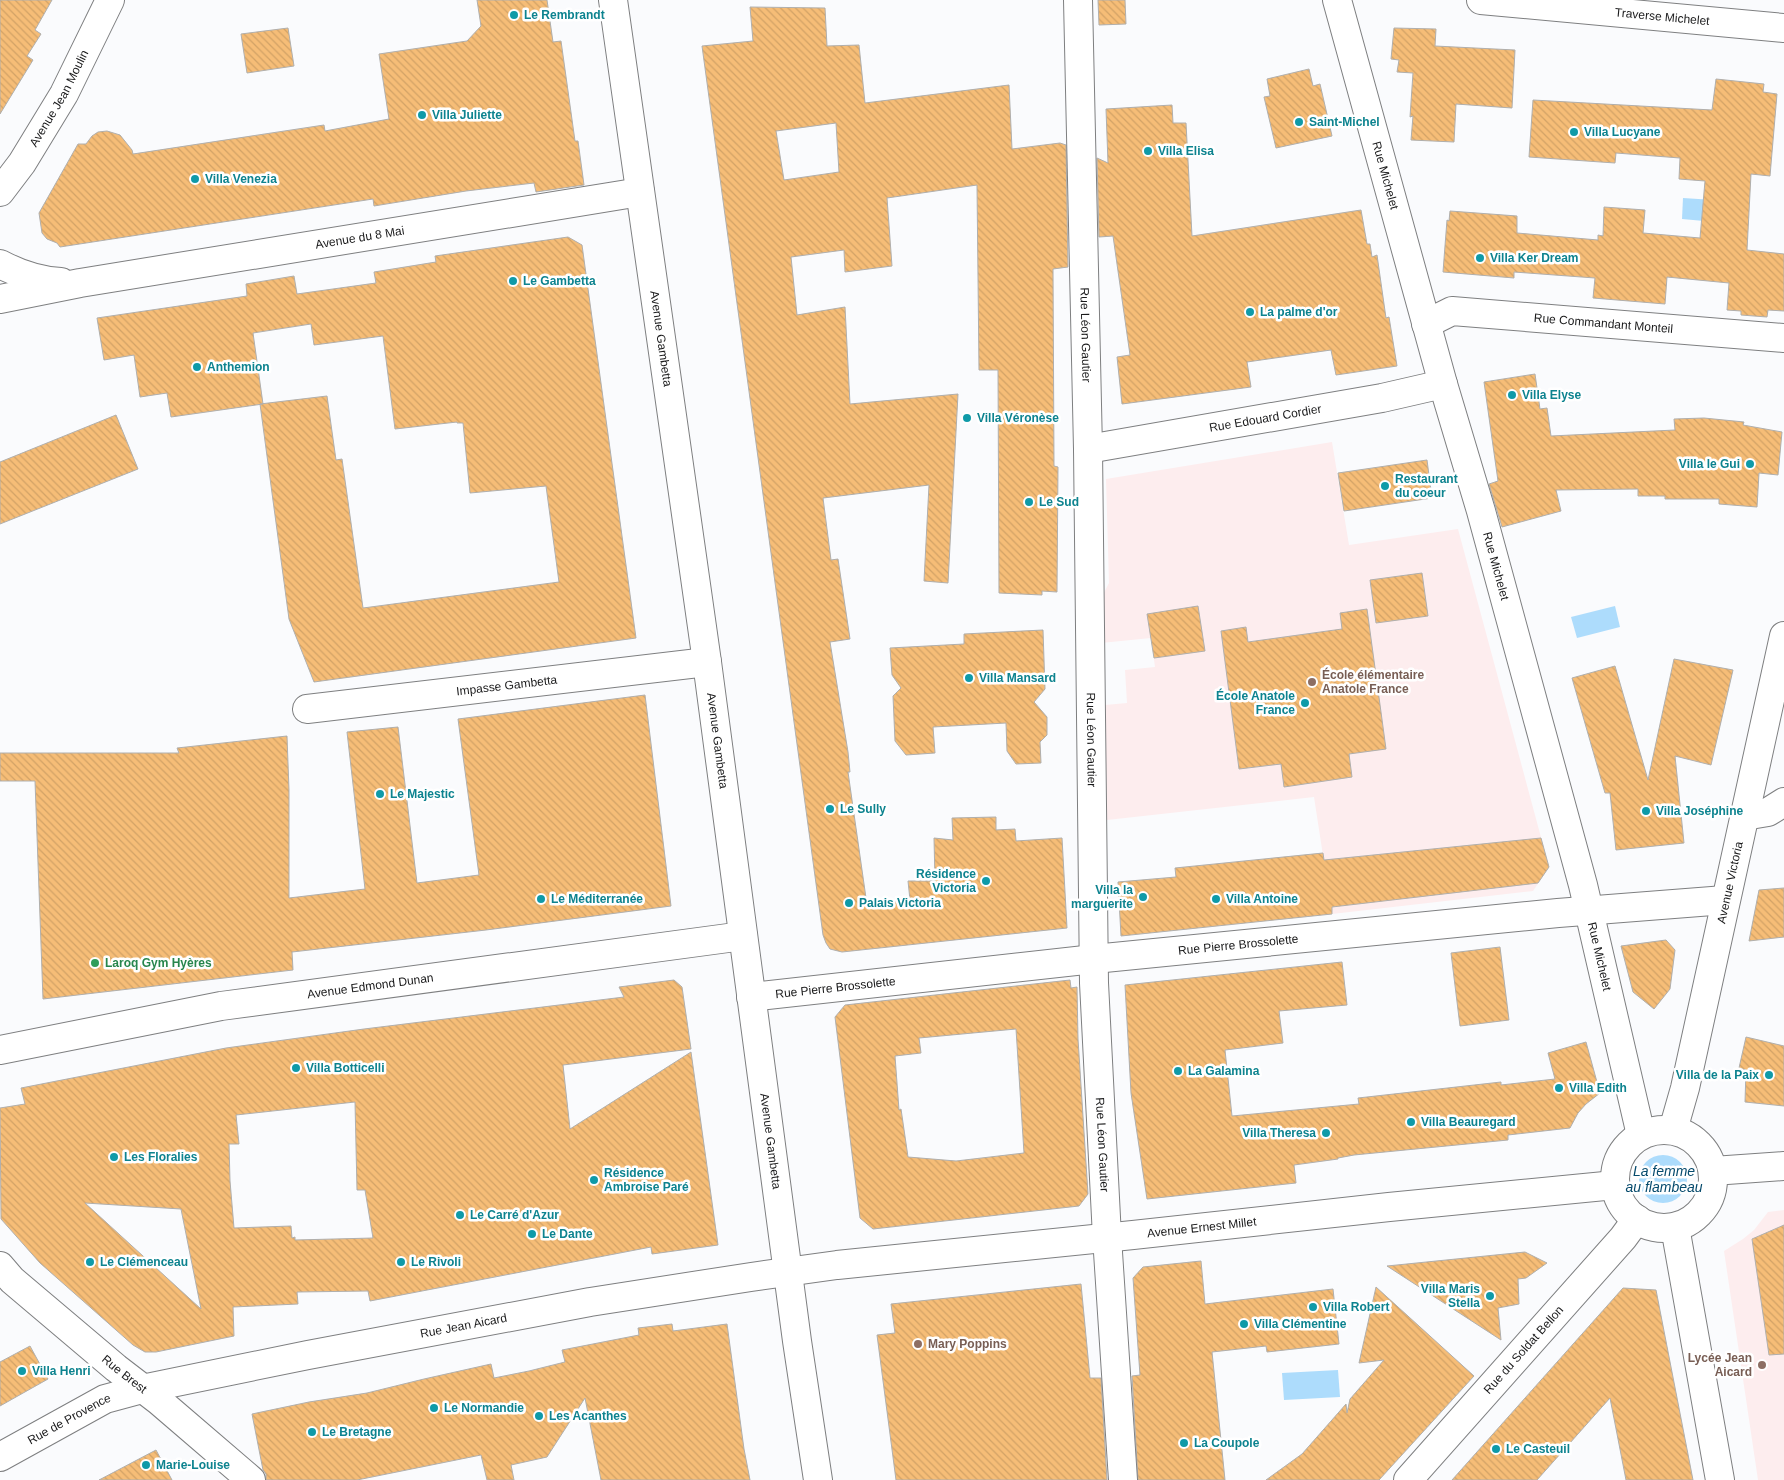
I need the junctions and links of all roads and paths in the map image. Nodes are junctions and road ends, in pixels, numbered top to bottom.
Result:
1 (110, 0) edge
2 (612, 0) edge
3 (1078, 0) edge
4 (1337, 0) edge
5 (1481, 0) edge
6 (1784, 28) edge
7 (0, 192) edge
8 (640, 192) junction
9 (0, 264) edge
10 (80, 283) junction
11 (0, 299) edge
12 (1426, 324) junction
13 (1784, 338) edge
14 (1443, 384) junction
15 (1088, 449) junction
16 (1784, 636) edge
17 (708, 662) junction
18 (307, 709) dead end
19 (1784, 802) edge
20 (1744, 816) junction
21 (1726, 900) junction
22 (1589, 911) junction
23 (743, 936) junction
24 (1094, 960) junction
25 (751, 997) junction
26 (0, 1050) edge
27 (1673, 1130) junction
28 (1641, 1135) junction
29 (1784, 1166) edge
30 (1714, 1171) junction
31 (1615, 1185) junction
32 (1637, 1219) junction
33 (1675, 1227) junction
34 (1107, 1237) junction
35 (0, 1266) edge
36 (788, 1272) junction
37 (142, 1389) junction
38 (0, 1457) edge
39 (251, 1480) edge
40 (818, 1480) edge
41 (1123, 1480) edge
42 (1408, 1480) edge
43 (1720, 1480) edge

1 - 7 street, Avenue Jean Moulin
2 - 8 street, Avenue Gambetta
3 - 15 street, Rue Léon Gautier
4 - 12 street, Rue Michelet
5 - 6 street, Traverse Michelet
8 - 10 street, Avenue du 8 Mai
8 - 17 street, Avenue Gambetta
9 - 10 street, Avenue du 8 Mai
10 - 11 street, Avenue du 8 Mai
12 - 13 street, Rue Commandant Monteil
12 - 14 street, Rue Michelet
14 - 15 street, Rue Edouard Cordier
14 - 22 street, Rue Michelet
15 - 24 street, Rue Léon Gautier
16 - 20 street, Avenue Victoria
17 - 18 street, Impasse Gambetta
17 - 23 street, Avenue Gambetta
19 - 20 street
20 - 21 street, Avenue Victoria
21 - 22 street, Rue Pierre Brossolette
21 - 27 street, Avenue Victoria
22 - 24 street, Rue Pierre Brossolette
22 - 28 street, Rue Michelet
23 - 25 street, Avenue Gambetta
23 - 26 street, Avenue Edmond Dunan
24 - 25 street, Rue Pierre Brossolette
24 - 34 street, Rue Léon Gautier
25 - 36 street, Avenue Gambetta
27 - 28 street
27 - 30 street
28 - 31 street
29 - 30 street
30 - 33 street
31 - 32 street
31 - 34 street, Avenue Ernest Millet
32 - 33 street
32 - 42 street, Rue du Soldat Bellon
33 - 43 street
34 - 36 street, Avenue Ernest Millet
34 - 41 street, Rue Léon Gautier
35 - 37 street, Rue Brest
36 - 37 street, Rue Jean Aicard
36 - 40 street, Avenue Gambetta
37 - 38 street, Rue de Provence
37 - 39 street, Rue Brest

